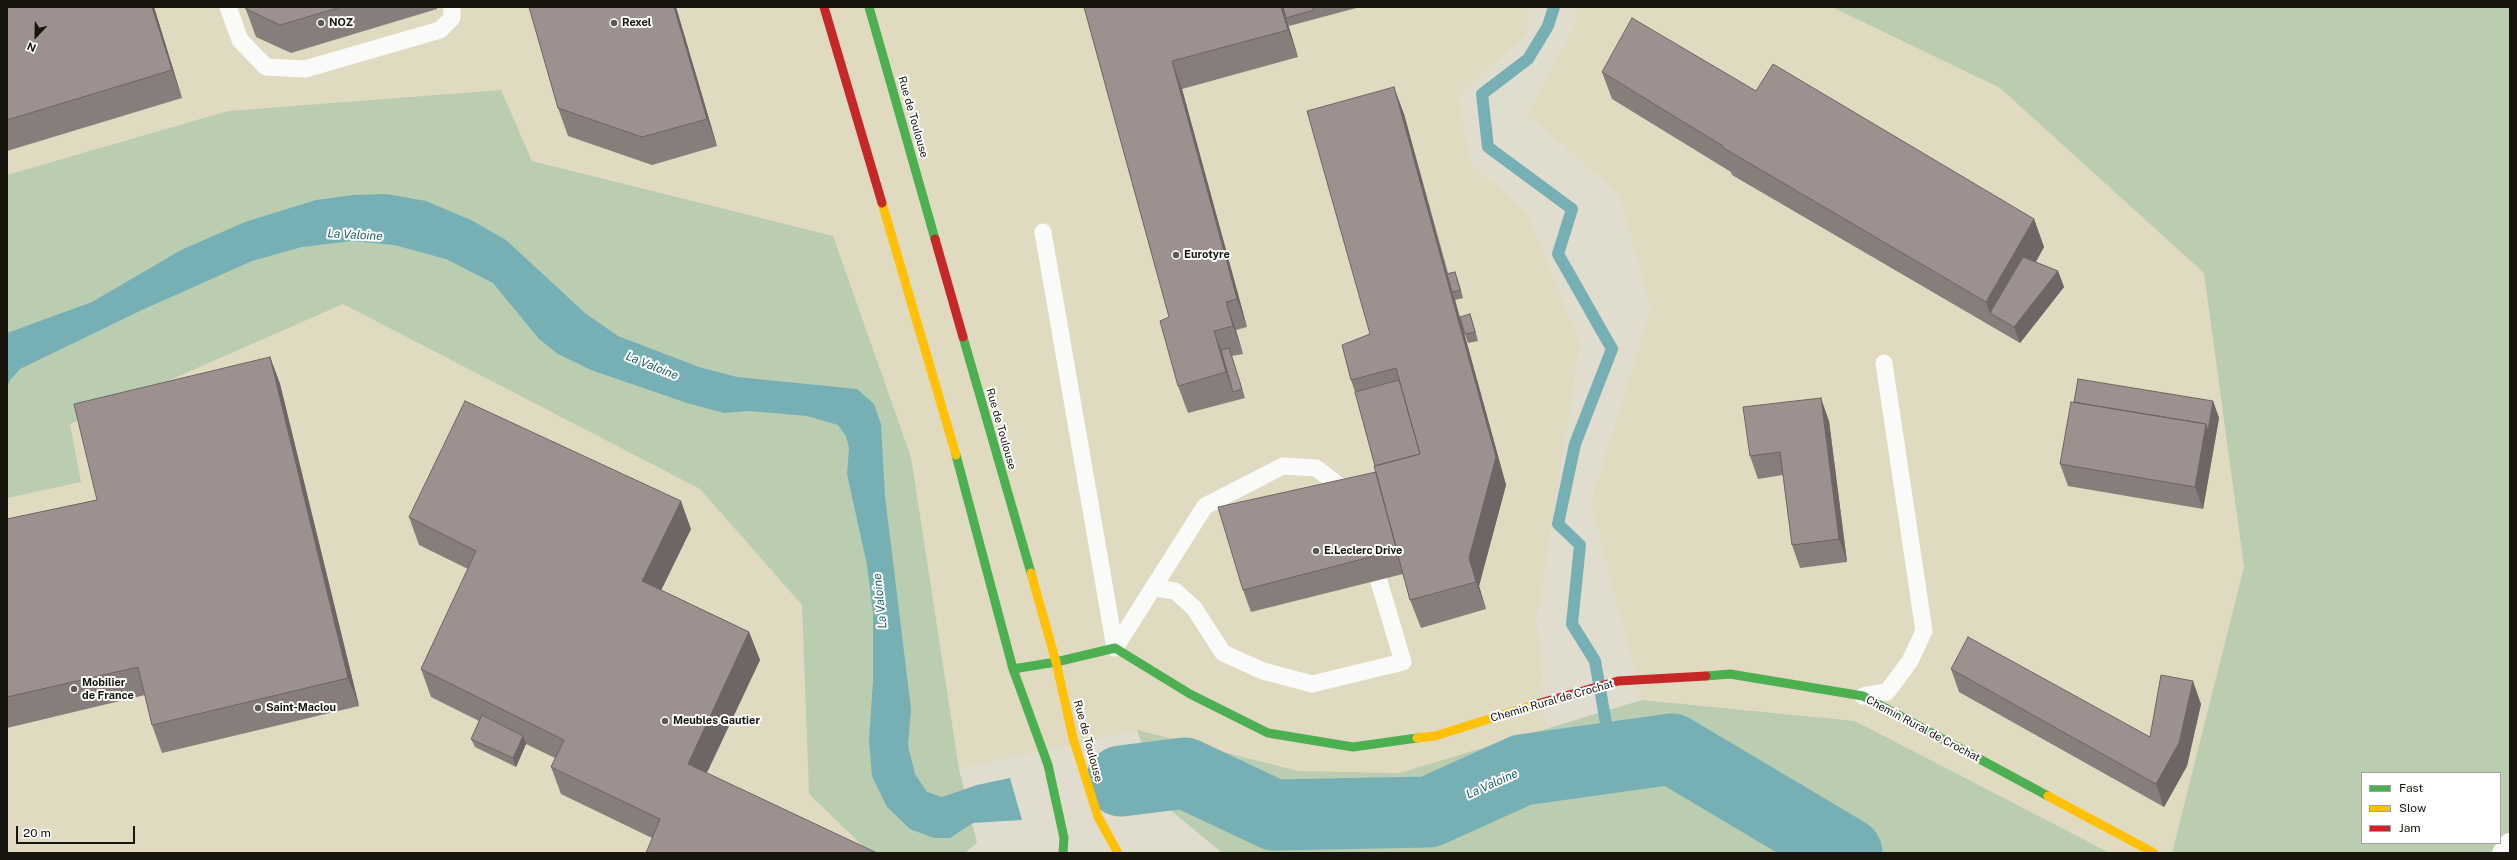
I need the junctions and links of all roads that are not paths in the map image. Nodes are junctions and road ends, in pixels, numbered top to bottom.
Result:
1 (228, 7) edge
2 (452, 7) edge
3 (824, 7) edge
4 (869, 7) edge
5 (1043, 232) dead end
6 (1884, 362) dead end
7 (1356, 512) edge
8 (1367, 541) edge
9 (1155, 588) junction
10 (1115, 648) junction
11 (1056, 662) junction
12 (1013, 669) junction
13 (1863, 696) junction
14 (2510, 844) edge
15 (1063, 853) edge
16 (1118, 853) edge
17 (2154, 853) edge
18 (2503, 853) edge

1 - 2 lane
3 - 12 main road
4 - 11 main road, Rue de Toulouse
5 - 10 lane
6 - 13 lane
7 - 9 lane
8 - 9 lane
9 - 10 lane
10 - 11 main road
10 - 13 main road, Chemin Rural de Crochat
11 - 12 main road
11 - 16 main road, Rue de Toulouse
12 - 15 main road
13 - 17 main road, Chemin Rural de Crochat
14 - 18 street

